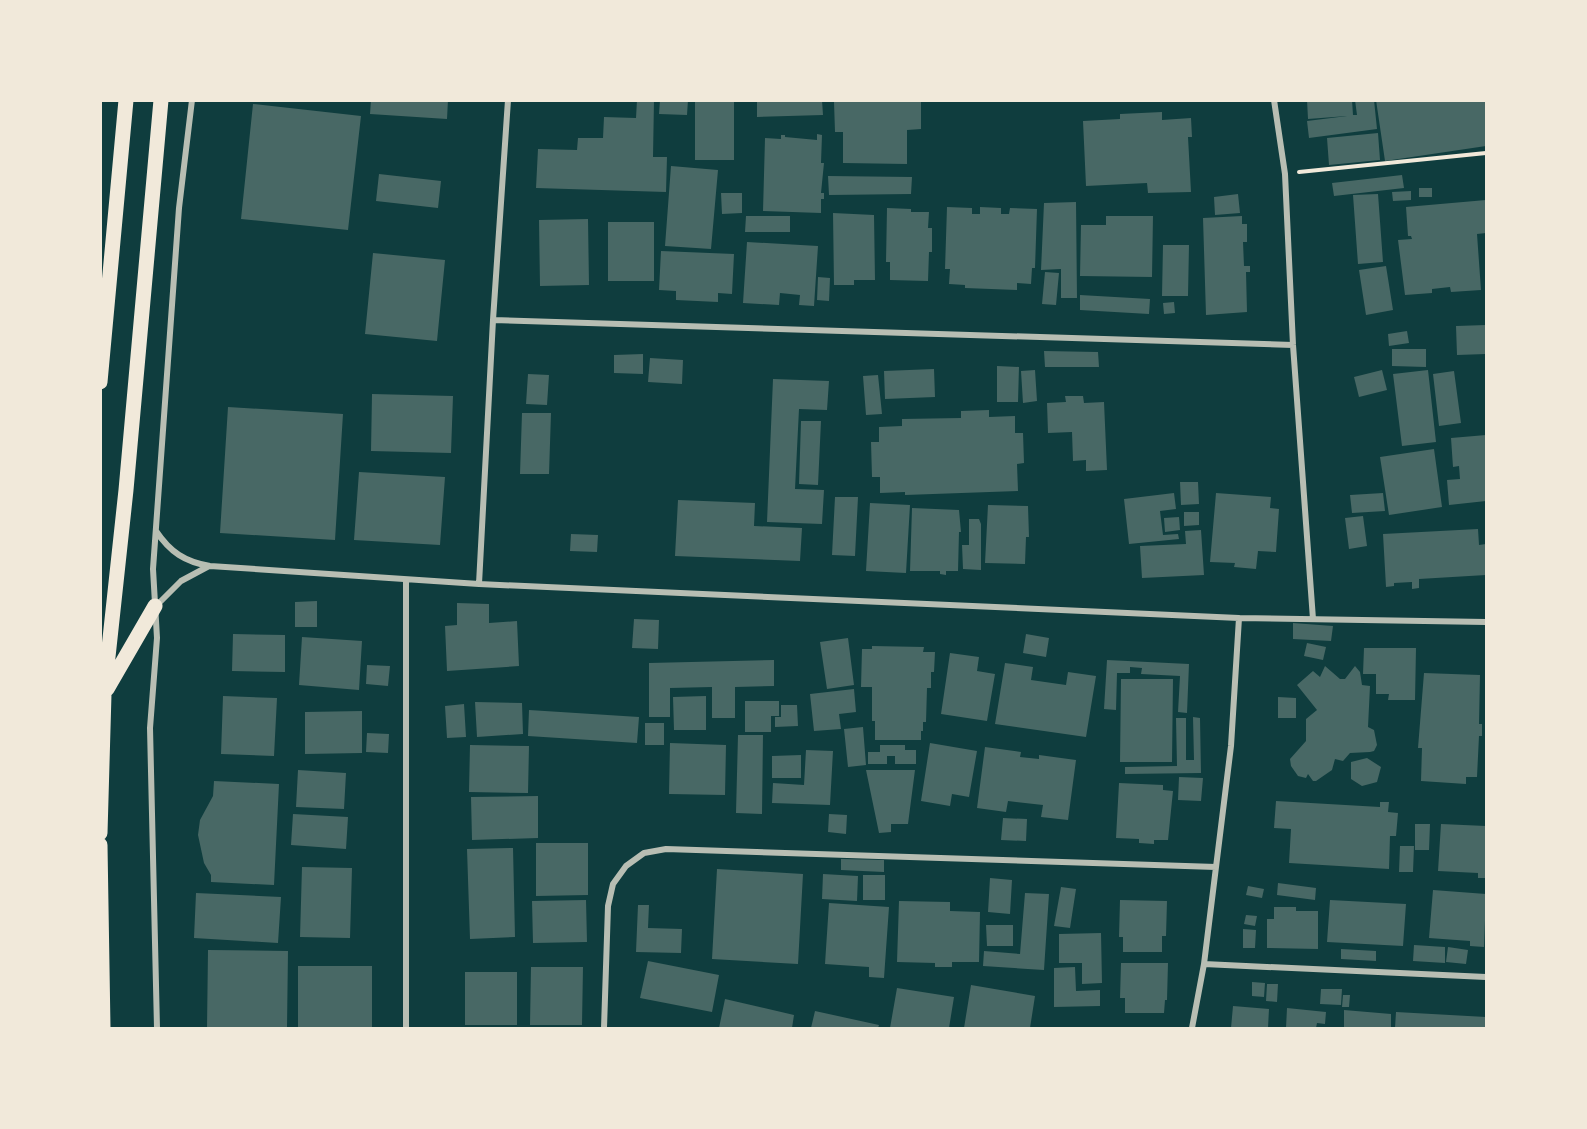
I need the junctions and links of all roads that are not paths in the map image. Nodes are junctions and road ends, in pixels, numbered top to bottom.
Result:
1 (126, 100) edge
2 (161, 100) edge
3 (192, 100) edge
4 (508, 100) edge
5 (1274, 100) edge
6 (493, 320) junction
7 (1293, 345) junction
8 (100, 382) edge
9 (156, 531) junction
10 (210, 566) junction
11 (406, 580) junction
12 (479, 584) junction
13 (156, 606) junction
14 (1239, 618) junction
15 (1313, 619) junction
16 (1486, 622) edge
17 (102, 691) edge
18 (100, 833) edge
19 (100, 845) edge
20 (1216, 867) junction
21 (1204, 964) junction
22 (1486, 977) edge
23 (104, 1029) edge
24 (157, 1029) edge
25 (406, 1029) edge
26 (604, 1029) edge
27 (1192, 1029) edge

1 - 8 main road
2 - 17 main road
3 - 9 street
4 - 6 street
5 - 7 street
6 - 7 street
6 - 12 street
7 - 15 street
9 - 10 street
9 - 13 street
10 - 11 street
10 - 13 street
11 - 12 street
11 - 25 street
12 - 14 street
13 - 17 main road
13 - 24 street
14 - 15 street
14 - 20 street
15 - 16 street
17 - 18 main road
19 - 23 main road
20 - 21 street
20 - 26 street
21 - 22 street
21 - 27 street

